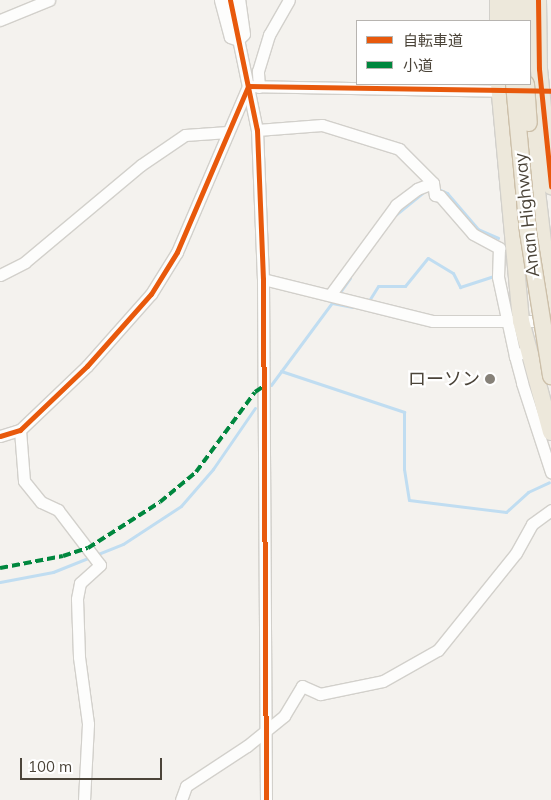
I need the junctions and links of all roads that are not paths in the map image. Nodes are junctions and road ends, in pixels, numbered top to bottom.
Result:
1 (48, 0) edge
2 (220, 0) edge
3 (230, 0) edge
4 (240, 0) edge
5 (289, 0) edge
6 (498, 0) edge
7 (513, 0) edge
8 (525, 0) edge
9 (538, 0) edge
10 (0, 20) edge
11 (498, 20) edge
12 (513, 20) edge
13 (525, 20) edge
14 (238, 40) junction
15 (526, 85) edge
16 (504, 86) edge
17 (254, 87) junction
18 (546, 91) edge
19 (257, 130) junction
20 (228, 132) junction
21 (551, 186) edge
22 (434, 187) junction
23 (0, 275) edge
24 (263, 279) junction
25 (334, 296) junction
26 (551, 309) edge
27 (514, 321) junction
28 (551, 321) edge
29 (522, 353) junction
30 (551, 376) edge
31 (20, 430) junction
32 (551, 432) edge
33 (0, 436) edge
34 (551, 472) edge
35 (551, 510) edge
36 (267, 729) junction
37 (84, 800) edge
38 (181, 800) edge
39 (266, 800) edge

1 - 10 street
2 - 14 street
3 - 14 street
4 - 14 street
5 - 17 street
6 - 11 highway
7 - 12 highway
8 - 13 highway
9 - 18 highway
14 - 17 street
15 - 26 highway, Anan Highway, bridge
16 - 17 street
16 - 18 street
16 - 27 highway
16 - 30 highway, Anan Highway, bridge
17 - 19 street
17 - 20 street
18 - 21 highway
19 - 22 street
19 - 24 street
20 - 23 street
20 - 31 street
22 - 25 street
22 - 27 street
24 - 25 street
24 - 36 street
25 - 27 street
27 - 28 street
27 - 29 highway
29 - 32 highway
29 - 34 street
31 - 33 street
31 - 37 street
35 - 36 street
36 - 38 street
36 - 39 street

